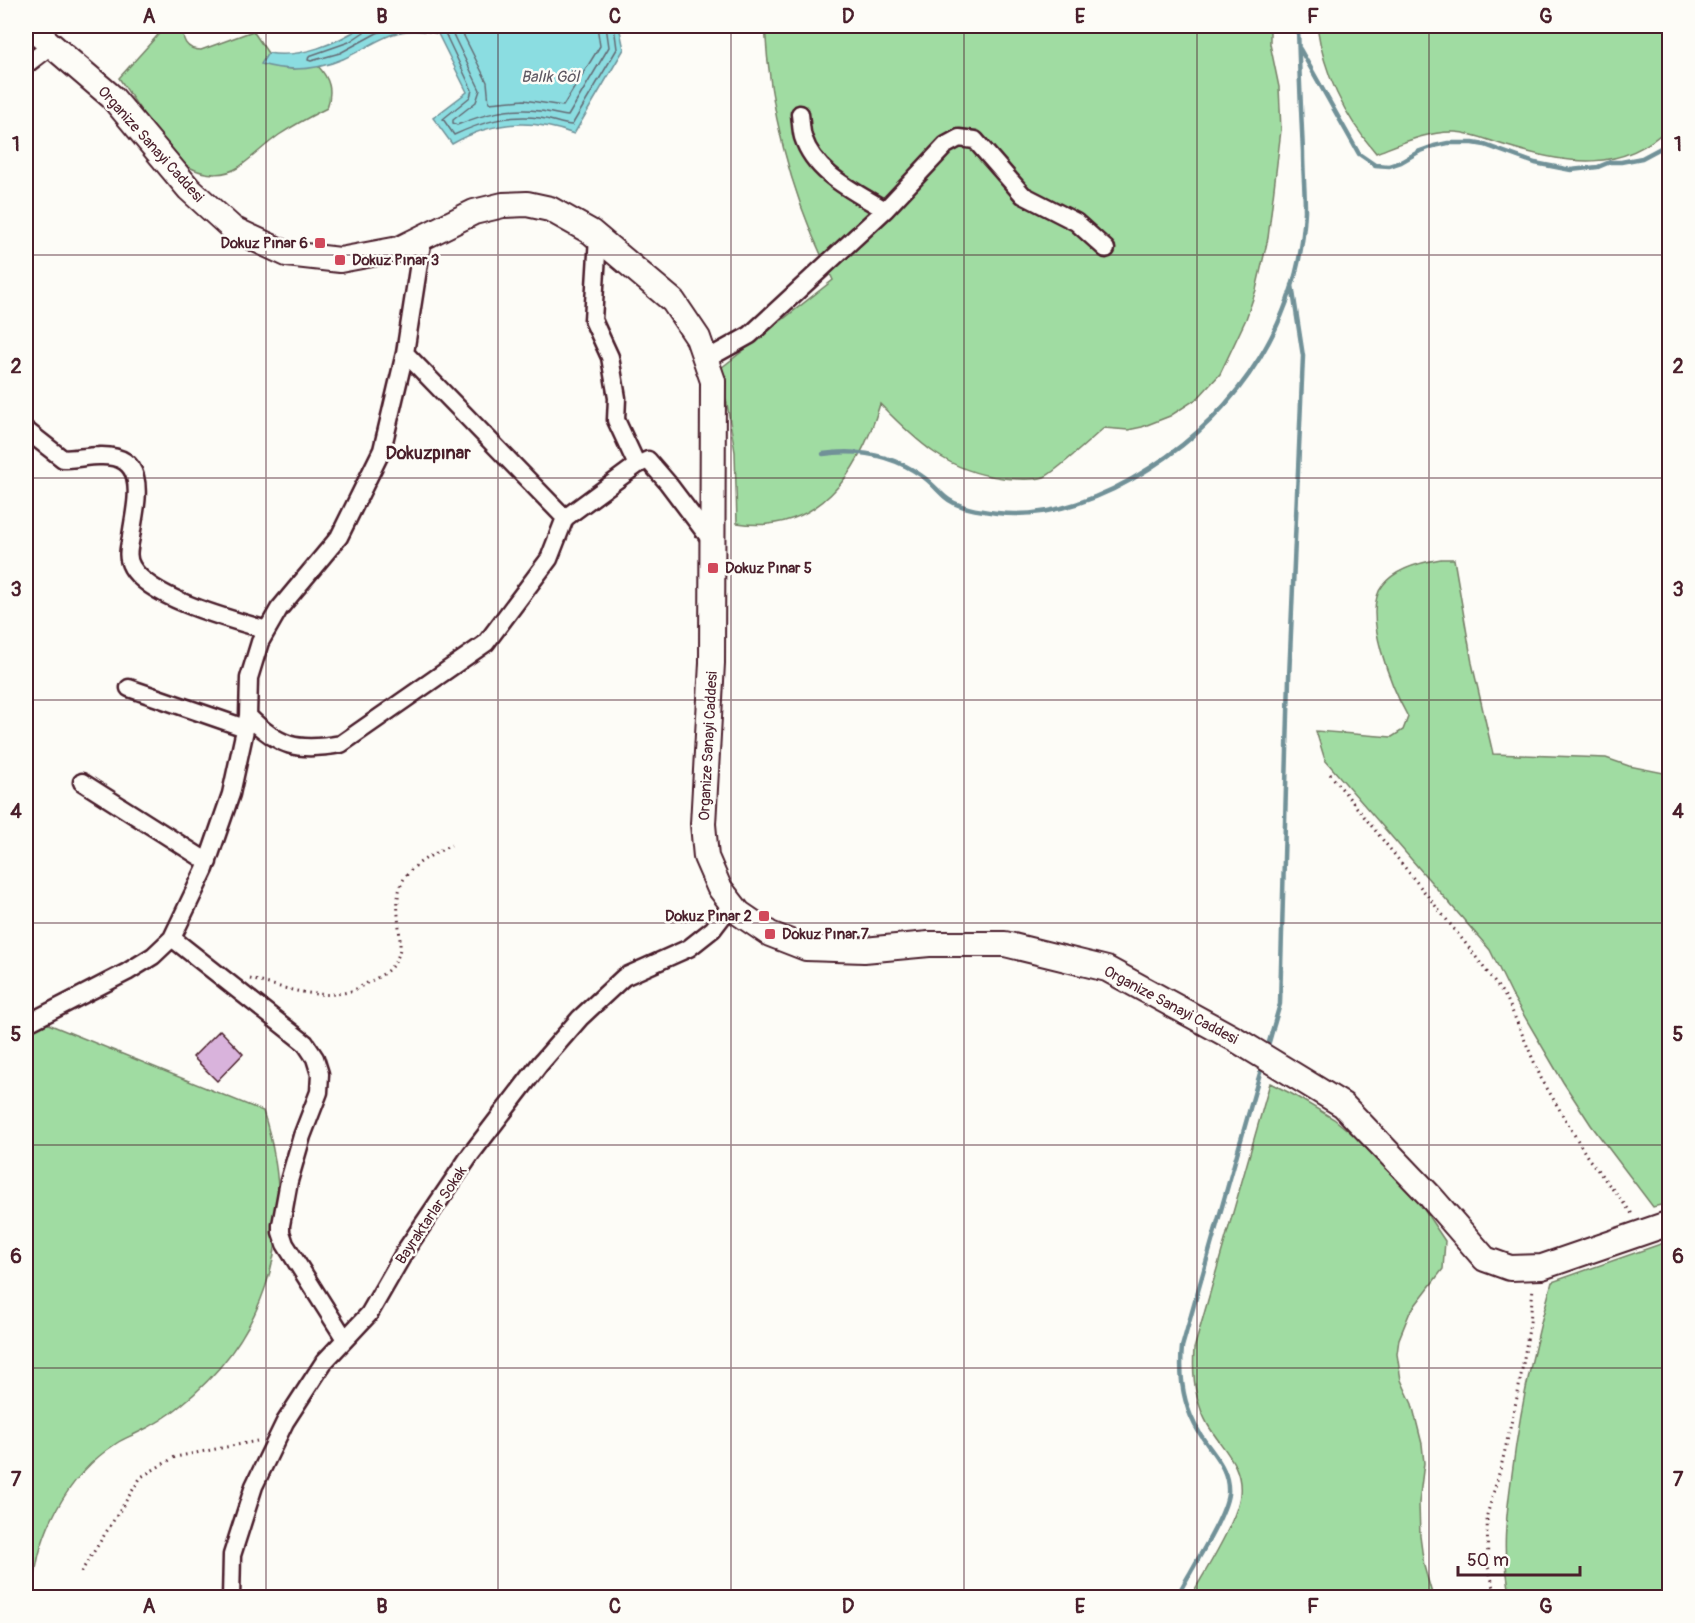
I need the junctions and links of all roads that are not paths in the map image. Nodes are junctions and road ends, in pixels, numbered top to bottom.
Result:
1 (29, 26) edge
2 (52, 45) junction
3 (26, 65) edge
4 (800, 114) dead end
5 (885, 210) junction
6 (423, 237) junction
7 (598, 237) junction
8 (1106, 249) dead end
9 (405, 353) junction
10 (705, 360) junction
11 (26, 430) edge
12 (638, 465) junction
13 (565, 518) junction
14 (713, 543) junction
15 (267, 630) junction
16 (129, 688) dead end
17 (247, 722) junction
18 (82, 782) dead end
19 (208, 862) junction
20 (732, 904) junction
21 (172, 938) junction
22 (26, 1024) edge
23 (1670, 1222) edge
24 (345, 1339) junction
25 (231, 1598) edge

1 - 2 street, Organize Sanayi Caddesi
2 - 3 street
2 - 6 street, Organize Sanayi Caddesi
4 - 5 street
5 - 8 street
5 - 10 street
6 - 7 street, Organize Sanayi Caddesi
6 - 9 street
7 - 10 street, Organize Sanayi Caddesi
7 - 12 street
9 - 13 street
9 - 15 street
10 - 14 street, Organize Sanayi Caddesi
11 - 15 street
12 - 13 street
12 - 14 street
13 - 17 street
14 - 20 street, Organize Sanayi Caddesi
15 - 17 street
16 - 17 street
17 - 19 street
18 - 19 street
19 - 21 street
20 - 23 street, Organize Sanayi Caddesi
20 - 24 street, Bayraktarlar Sokak
21 - 22 street
21 - 24 street
24 - 25 street, Bayraktarlar Sokak

